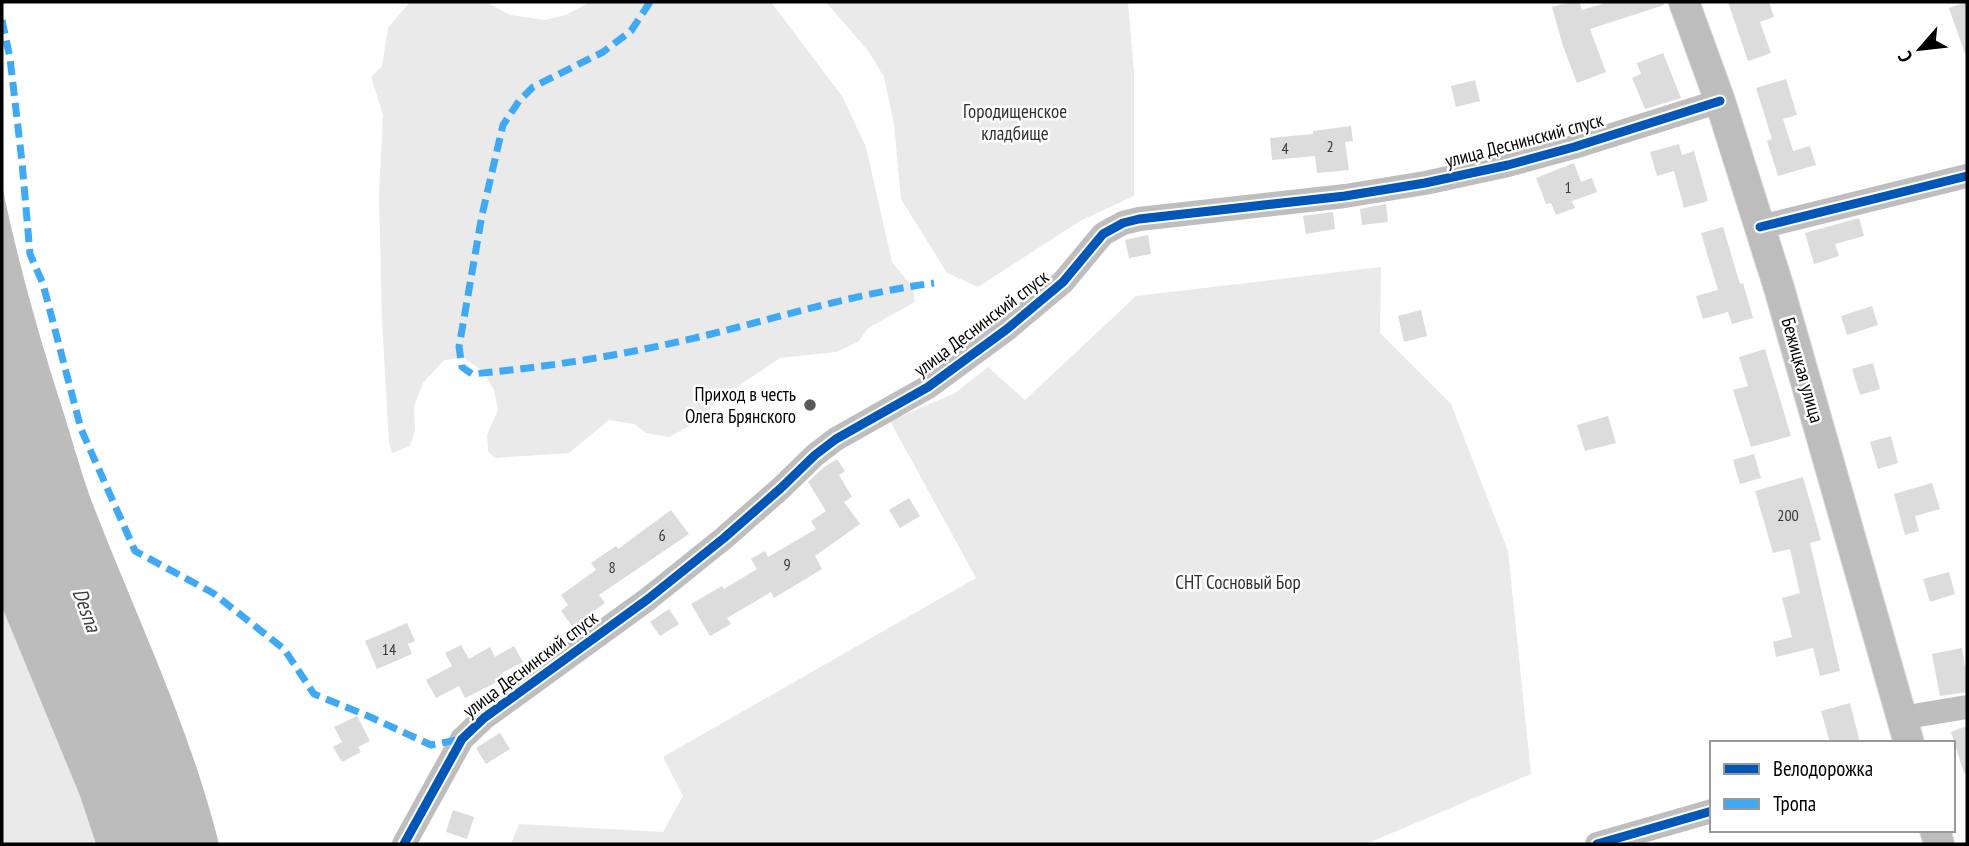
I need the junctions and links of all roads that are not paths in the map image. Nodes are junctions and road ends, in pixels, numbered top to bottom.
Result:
1 (1684, 2) edge
2 (1720, 101) junction
3 (1967, 176) edge
4 (1760, 227) junction
5 (1967, 707) edge
6 (1905, 730) edge
7 (1710, 812) edge
8 (1606, 843) edge
9 (404, 844) edge

1 - 2 main road, Бежицкая улица
2 - 4 main road, Бежицкая улица
2 - 9 street, улица Деснинский спуск
3 - 4 street
4 - 6 main road, Бежицкая улица
5 - 6 street
7 - 8 street

